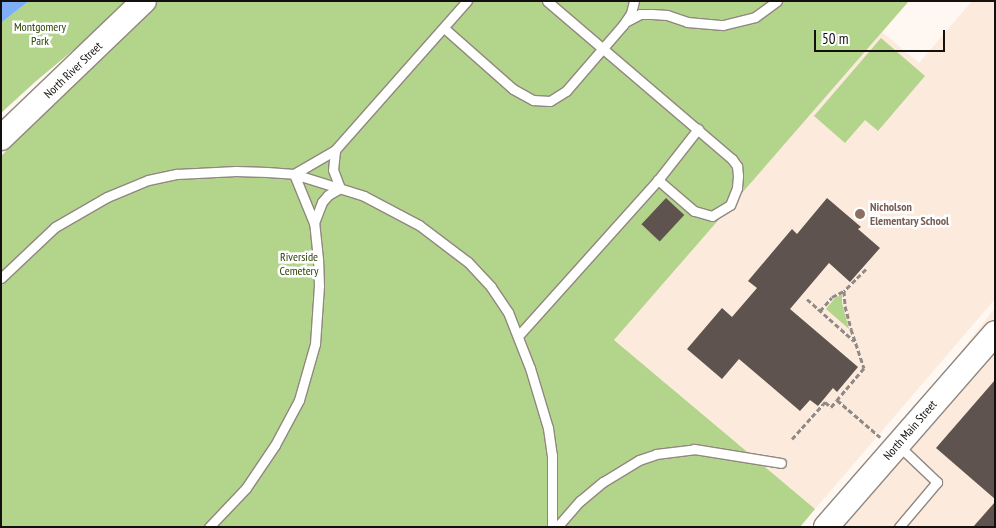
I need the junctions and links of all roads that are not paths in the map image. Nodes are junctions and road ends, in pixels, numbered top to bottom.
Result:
1 (144, 1) edge
2 (467, 1) edge
3 (548, 1) edge
4 (634, 1) edge
5 (777, 1) edge
6 (623, 25) junction
7 (444, 28) junction
8 (602, 47) junction
9 (698, 129) junction
10 (1, 138) edge
11 (335, 150) junction
12 (294, 174) junction
13 (658, 180) junction
14 (340, 188) junction
15 (314, 223) junction
16 (1, 278) edge
17 (995, 333) edge
18 (519, 335) junction
19 (889, 441) junction
20 (781, 463) dead end
21 (209, 527) edge
22 (552, 527) edge
23 (557, 527) edge
24 (826, 527) edge
25 (899, 527) edge

1 - 10 street, North River Street
2 - 7 lane
3 - 8 lane
4 - 6 lane
5 - 6 lane
6 - 8 lane
7 - 8 lane
7 - 11 lane
8 - 9 lane
9 - 13 lane
9 - 13 lane
11 - 12 lane
11 - 14 lane
12 - 14 lane
12 - 15 lane
12 - 16 lane
13 - 18 lane
14 - 15 lane
14 - 18 lane
15 - 21 lane
17 - 19 street, North Main Street
18 - 22 lane
19 - 24 street, North Main Street
19 - 25 lane
20 - 23 lane

